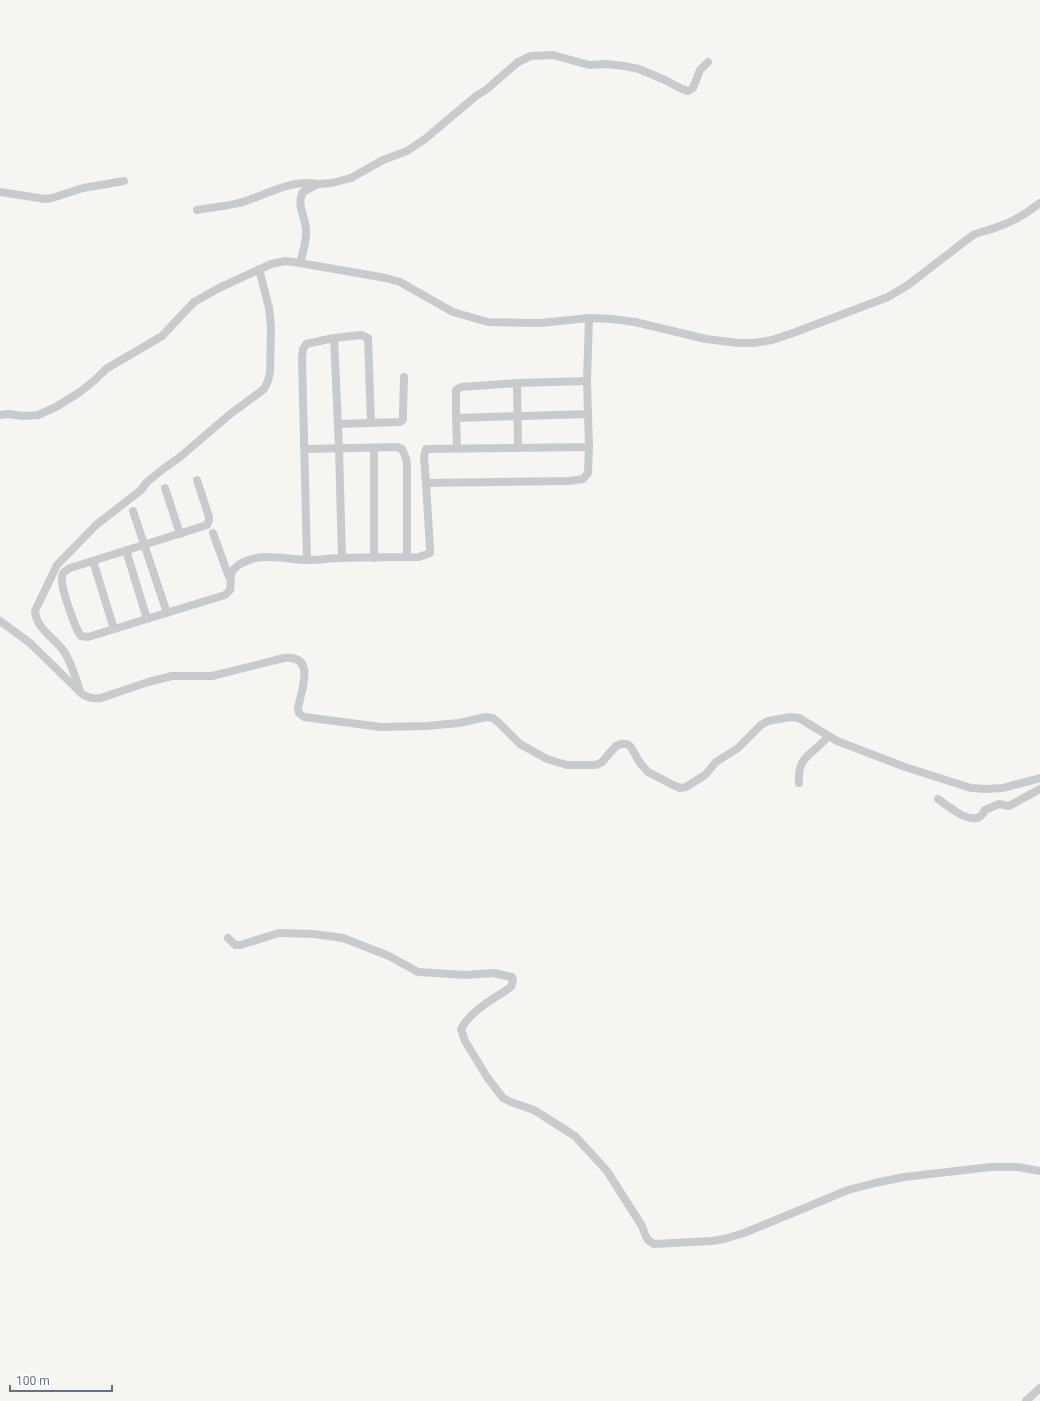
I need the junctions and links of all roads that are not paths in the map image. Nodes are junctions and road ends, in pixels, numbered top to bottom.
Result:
1 (708, 62) dead end
2 (124, 181) dead end
3 (318, 184) junction
4 (0, 192) edge
5 (1040, 203) edge
6 (197, 210) dead end
7 (300, 263) junction
8 (258, 269) junction
9 (589, 318) junction
10 (334, 338) junction
11 (404, 377) dead end
12 (587, 382) junction
13 (517, 384) junction
14 (588, 414) junction
15 (0, 415) edge
16 (517, 416) junction
17 (456, 418) junction
18 (371, 423) junction
19 (338, 424) junction
20 (589, 447) junction
21 (339, 448) junction
22 (374, 448) junction
23 (457, 448) junction
24 (518, 448) junction
25 (305, 449) junction
26 (196, 480) dead end
27 (426, 483) junction
28 (165, 488) dead end
29 (133, 511) dead end
30 (212, 533) dead end
31 (180, 534) junction
32 (144, 545) junction
33 (126, 550) junction
34 (407, 557) junction
35 (342, 558) junction
36 (374, 558) junction
37 (308, 560) junction
38 (92, 561) junction
39 (229, 578) junction
40 (167, 613) junction
41 (147, 619) junction
42 (0, 621) edge
43 (114, 630) junction
44 (80, 691) junction
45 (828, 736) junction
46 (1040, 778) edge
47 (799, 783) dead end
48 (1040, 789) edge
49 (938, 798) dead end
50 (228, 938) dead end
51 (1040, 1171) edge
52 (1040, 1388) edge
53 (1026, 1401) edge

1 - 3 street
2 - 4 street
3 - 6 street
3 - 7 street
5 - 9 street
7 - 8 street
7 - 9 street
8 - 15 street
8 - 44 street
9 - 12 street
10 - 18 street
10 - 19 street
10 - 25 street
11 - 18 street
12 - 13 street
12 - 14 street
13 - 16 street
13 - 17 street
14 - 16 street
14 - 20 street
16 - 17 street
16 - 24 street
17 - 23 street
18 - 19 street
19 - 21 street
20 - 24 street
20 - 27 street
21 - 22 street
21 - 25 street
21 - 35 street
22 - 34 street
22 - 36 street
23 - 24 street
23 - 27 street
25 - 37 street
26 - 31 street
27 - 34 street
28 - 31 street
29 - 32 street
30 - 39 street
31 - 32 street
32 - 33 street
32 - 40 street
33 - 38 street
33 - 41 street
34 - 36 street
35 - 36 street
35 - 37 street
37 - 39 street
38 - 43 street
38 - 43 street
39 - 40 street
40 - 41 street
41 - 43 street
42 - 44 street
44 - 45 street
45 - 46 street
45 - 47 street
48 - 49 street
50 - 51 street
52 - 53 street

